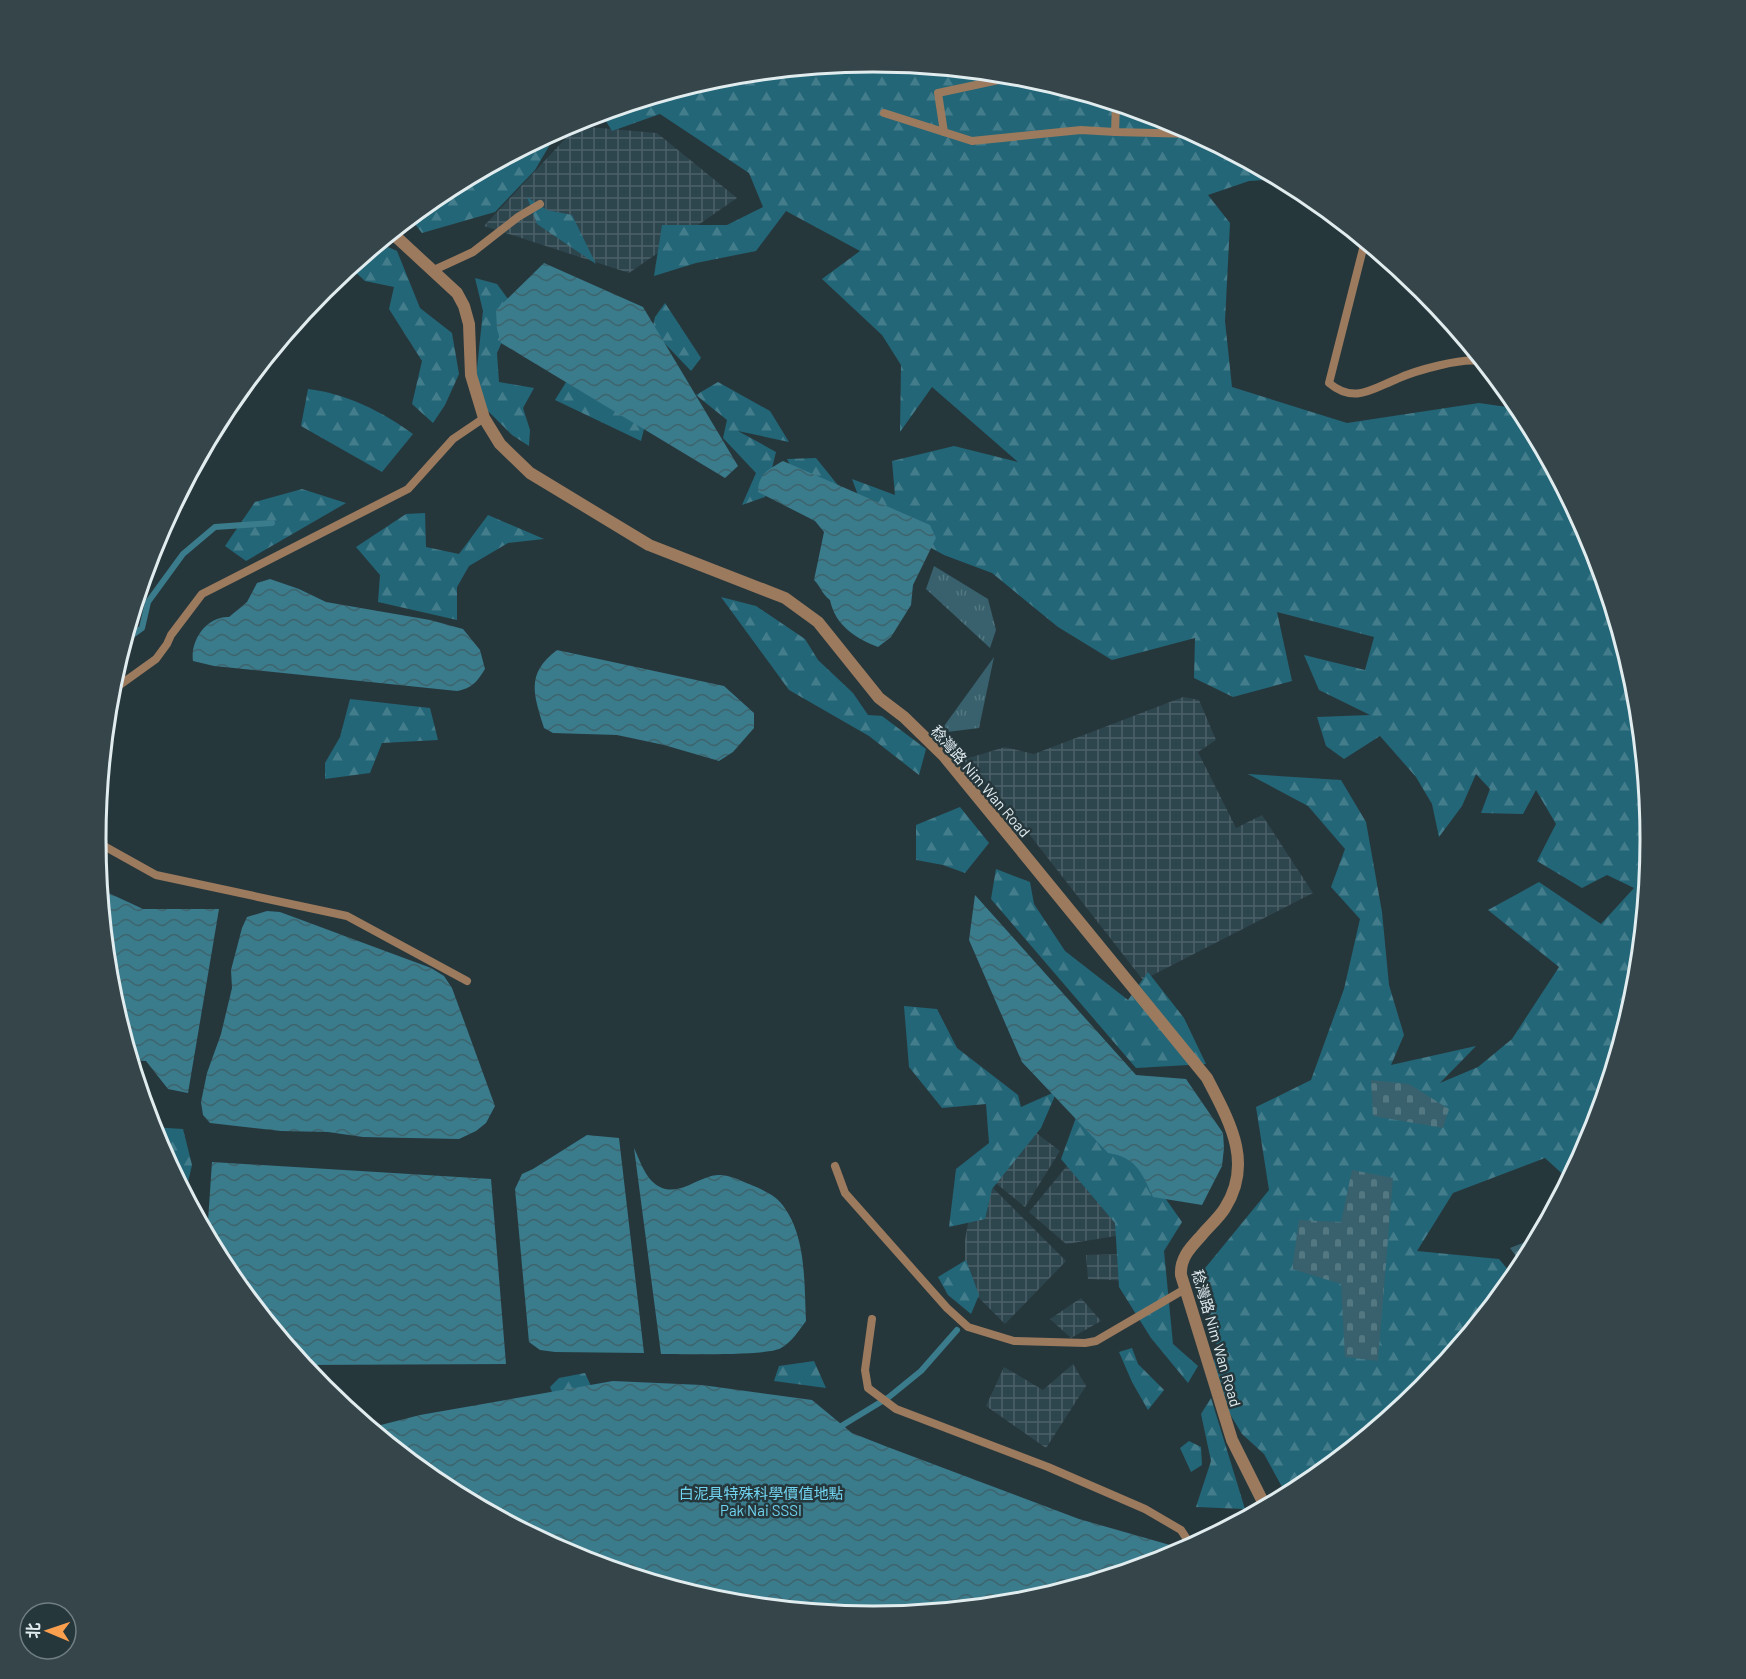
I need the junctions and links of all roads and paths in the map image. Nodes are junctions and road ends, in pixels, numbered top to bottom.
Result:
1 (991, 82) edge
2 (1116, 112) edge
3 (884, 113) dead end
4 (944, 132) junction
5 (1115, 132) junction
6 (1174, 133) edge
7 (540, 204) dead end
8 (398, 237) edge
9 (1363, 249) edge
10 (434, 270) junction
11 (1472, 360) edge
12 (484, 418) junction
13 (122, 684) edge
14 (105, 847) edge
15 (467, 981) dead end
16 (835, 1166) dead end
17 (1185, 1289) junction
18 (872, 1319) dead end
19 (1262, 1501) edge
20 (1187, 1540) edge

1 - 4 lane
2 - 5 lane
3 - 4 lane
4 - 5 lane
5 - 6 lane
7 - 10 lane
8 - 10 street, 稔灣路 Nim Wan Road
9 - 11 lane
10 - 12 street, 稔灣路 Nim Wan Road
12 - 13 lane
12 - 17 street, 稔灣路 Nim Wan Road
14 - 15 lane
16 - 17 lane
17 - 19 street, 稔灣路 Nim Wan Road
18 - 20 lane

